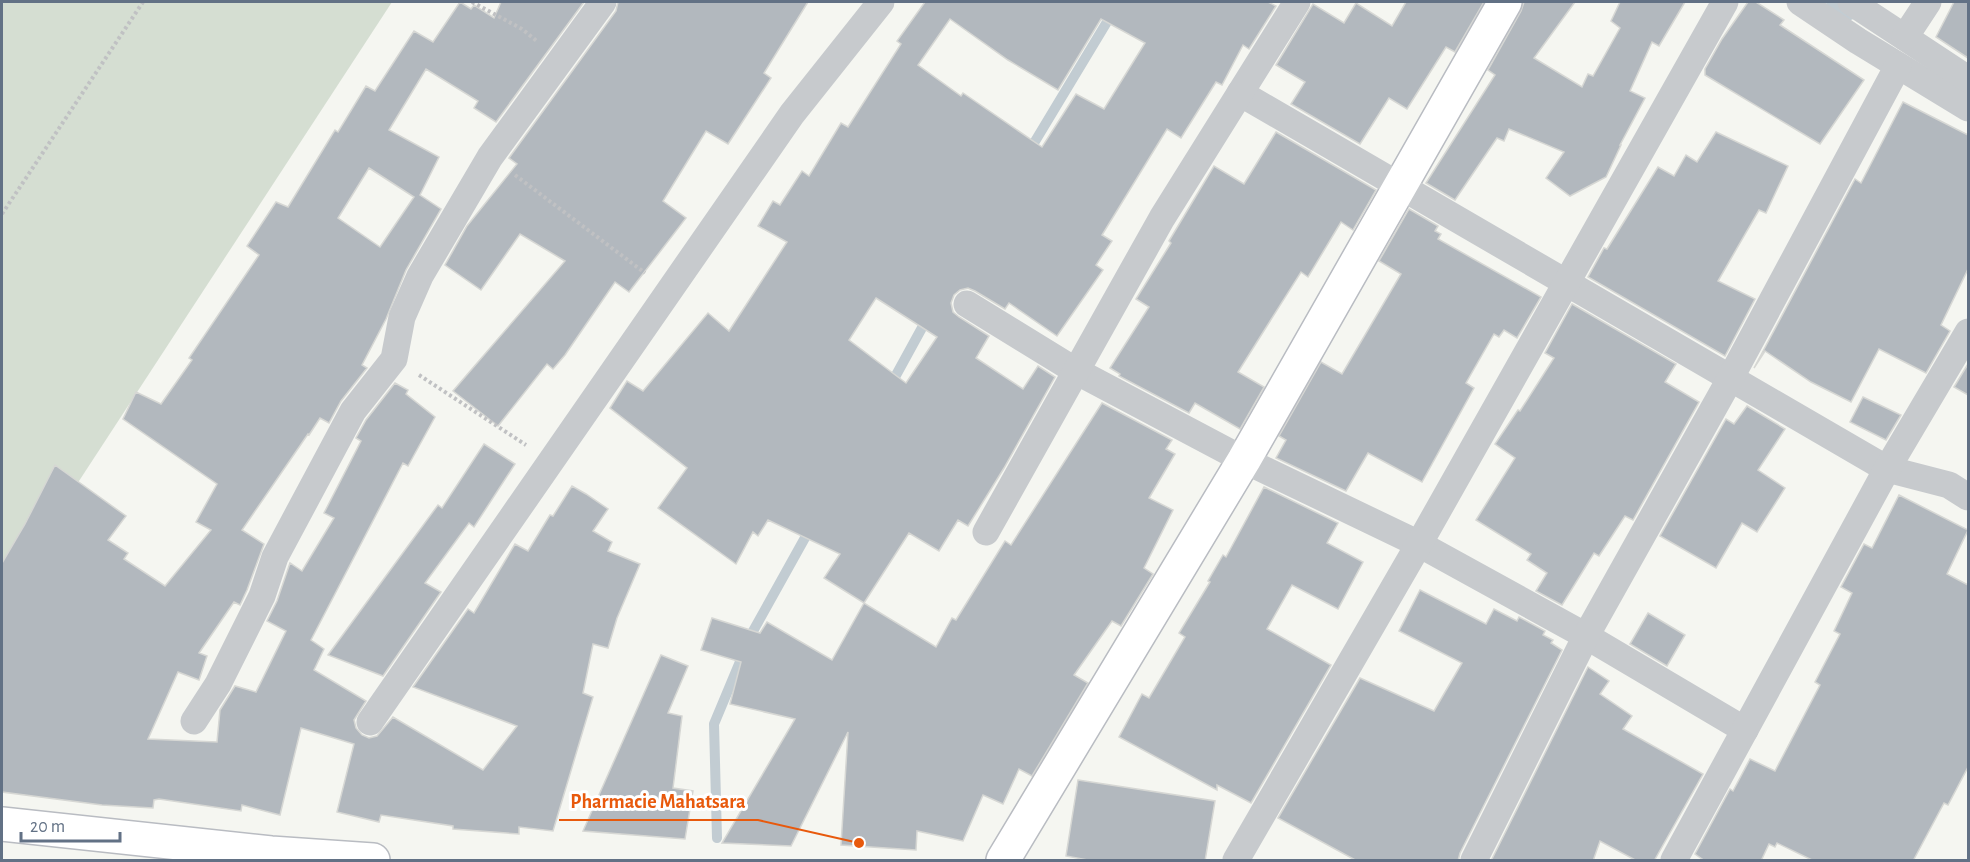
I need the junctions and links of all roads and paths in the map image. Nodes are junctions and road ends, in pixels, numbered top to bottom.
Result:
1 (143, 2) edge
2 (472, 2) edge
3 (603, 2) edge
4 (881, 2) edge
5 (1297, 2) edge
6 (1505, 2) edge
7 (1725, 2) edge
8 (1800, 2) edge
9 (1851, 2) edge
10 (1928, 2) edge
11 (1905, 38) junction
12 (559, 60) junction
13 (1898, 66) junction
14 (1968, 79) edge
15 (1240, 93) junction
16 (1968, 108) edge
17 (490, 157) junction
18 (1400, 187) junction
19 (2, 214) edge
20 (1566, 283) junction
21 (670, 292) junction
22 (967, 304) dead end
23 (1968, 332) edge
24 (394, 359) junction
25 (1076, 371) junction
26 (1730, 379) junction
27 (1244, 460) junction
28 (547, 467) junction
29 (1887, 470) junction
30 (1968, 497) edge
31 (986, 532) dead end
32 (1419, 544) junction
33 (1586, 636) junction
34 (194, 721) dead end
35 (370, 722) dead end
36 (1745, 730) junction
37 (2, 824) edge
38 (373, 861) edge
39 (1003, 861) edge
40 (1236, 861) edge
41 (1474, 861) edge
42 (1674, 861) edge

1 - 19 path
2 - 12 path
3 - 12 street
4 - 21 street
5 - 15 street
6 - 18 street
7 - 20 street
8 - 13 street
9 - 11 street
10 - 11 street
11 - 14 street
12 - 17 street
13 - 16 street
13 - 26 street
15 - 18 street
15 - 25 street
17 - 21 path
17 - 24 street
18 - 20 street
18 - 27 street
20 - 26 street
20 - 32 street
21 - 28 street
22 - 25 street
23 - 29 street
24 - 28 path
24 - 34 street
25 - 27 street
25 - 31 street
26 - 29 street
26 - 33 street
27 - 32 street
27 - 39 street
28 - 35 street
29 - 30 street
29 - 36 street
32 - 33 street
32 - 40 street
33 - 36 street
33 - 41 street
36 - 42 street
37 - 38 street

